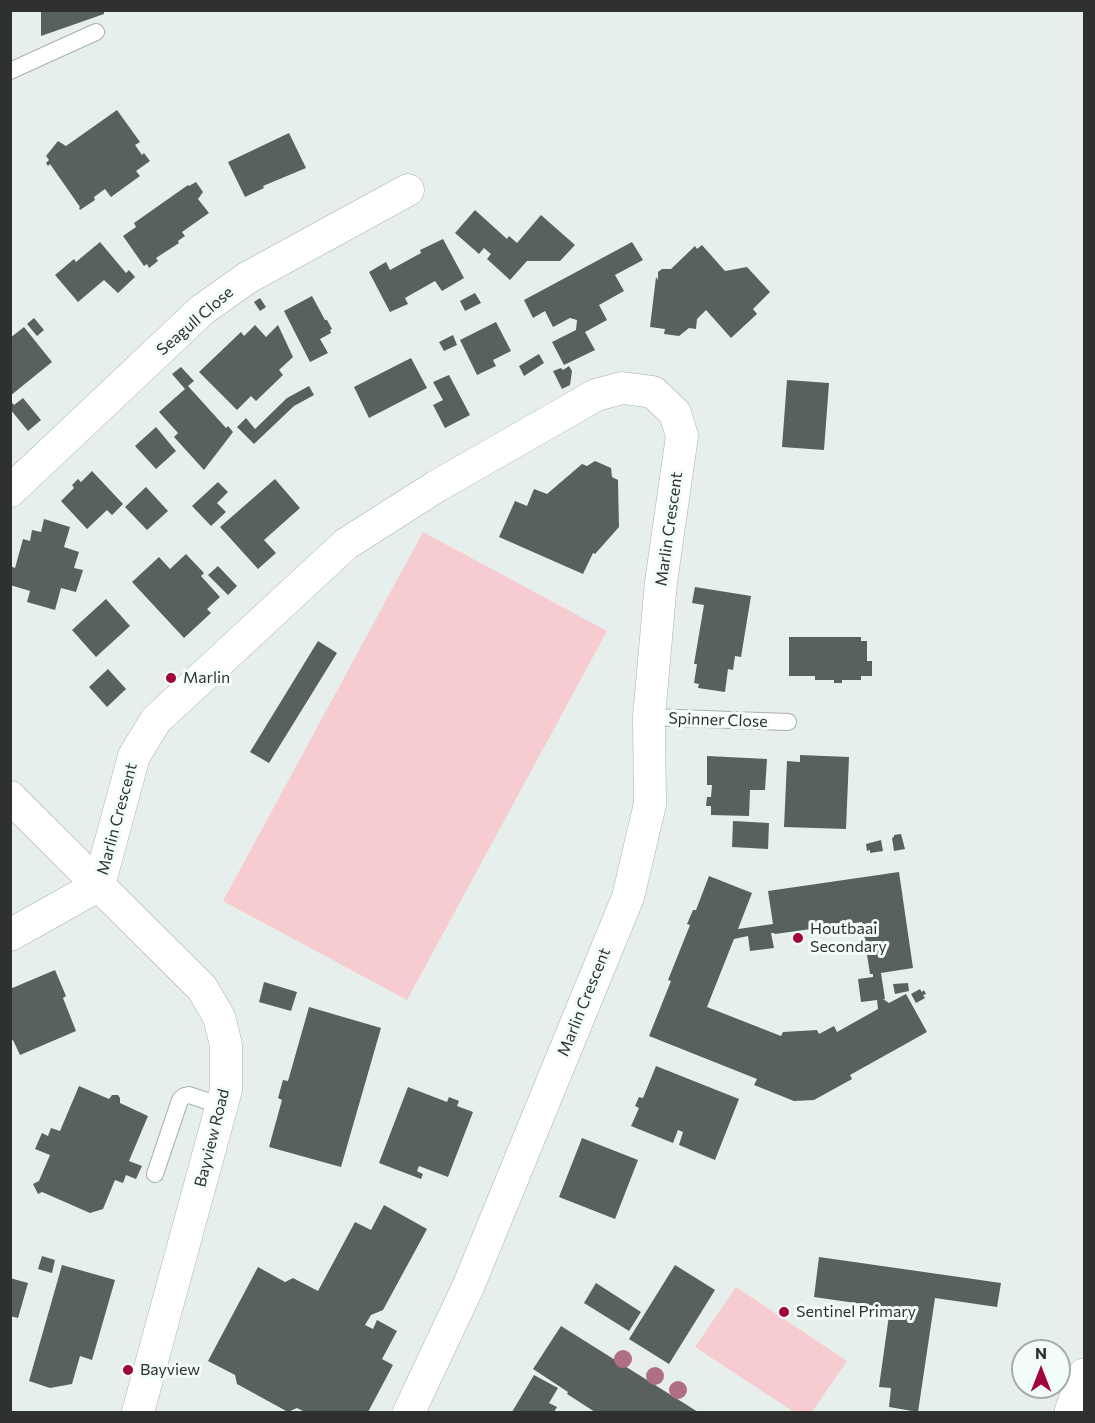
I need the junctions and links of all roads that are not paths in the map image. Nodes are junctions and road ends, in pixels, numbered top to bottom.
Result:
1 (96, 32) dead end
2 (10, 71) edge
3 (408, 190) dead end
4 (10, 491) edge
5 (649, 717) junction
6 (788, 722) dead end
7 (10, 797) edge
8 (99, 885) junction
9 (10, 935) edge
10 (222, 1106) junction
11 (155, 1174) dead end
12 (1084, 1375) edge
13 (138, 1413) edge
14 (409, 1413) edge
15 (1071, 1413) edge

1 - 2 lane
3 - 4 street, Seagull Close
5 - 6 lane, Spinner Close
5 - 8 street, Marlin Crescent
5 - 14 street, Marlin Crescent
7 - 8 street, Bayview Road
8 - 9 street
8 - 10 street, Bayview Road
10 - 11 lane
10 - 13 street, Bayview Road
12 - 15 street

